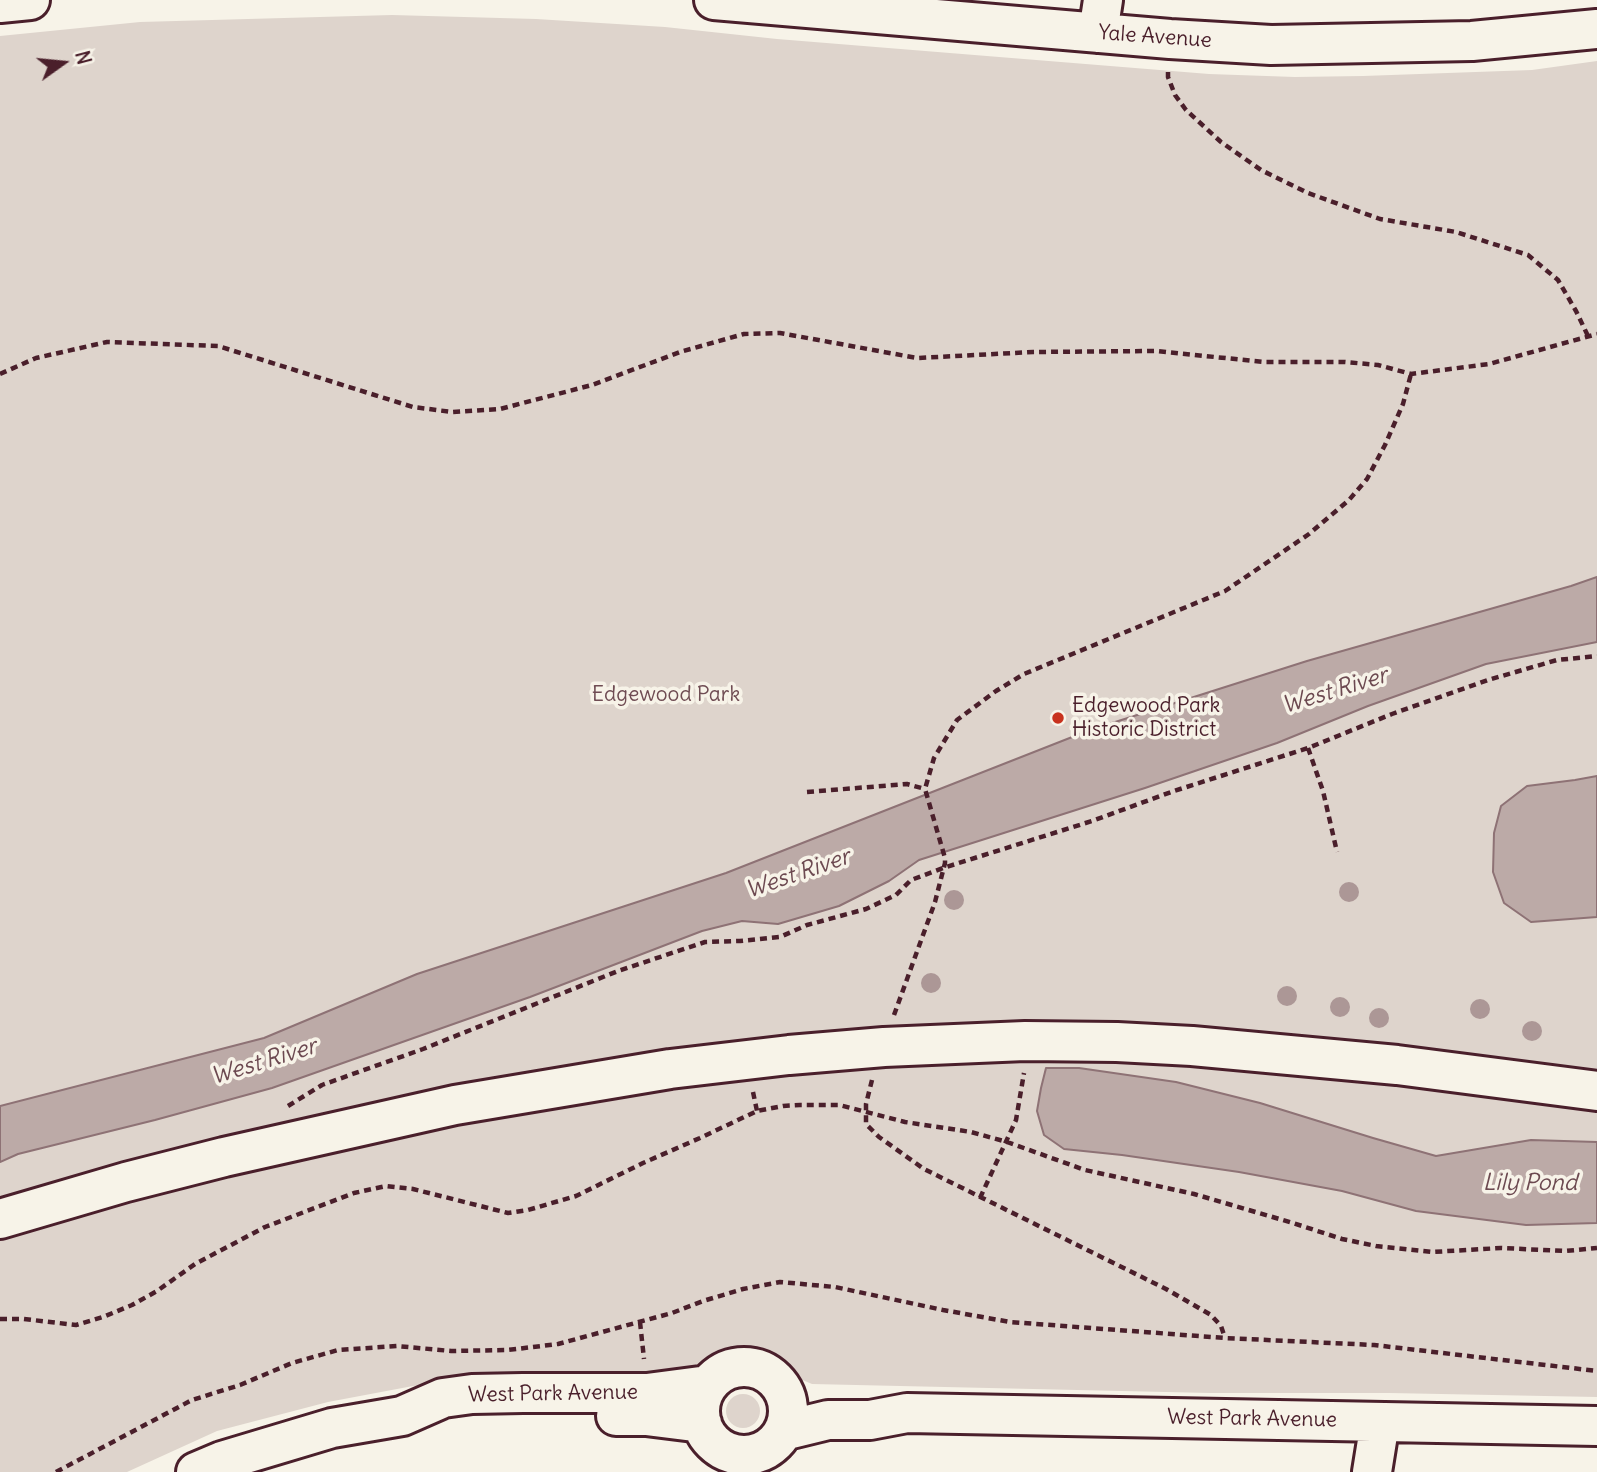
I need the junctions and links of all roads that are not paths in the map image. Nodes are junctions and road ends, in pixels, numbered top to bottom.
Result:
1 (30, 0) edge
2 (714, 0) edge
3 (0, 3) edge
4 (1100, 16) edge
5 (1597, 29) edge
6 (1597, 1091) edge
7 (0, 1219) edge
8 (708, 1385) junction
9 (781, 1388) junction
10 (907, 1413) junction
11 (401, 1416) junction
12 (1380, 1422) junction
13 (1597, 1426) edge
14 (711, 1447) edge
15 (765, 1452) edge
16 (196, 1472) edge
17 (1371, 1472) edge

1 - 3 street
2 - 4 street, Yale Avenue
4 - 5 street, Yale Avenue
6 - 7 street
8 - 9 street
8 - 11 street, West Park Avenue
8 - 14 street
9 - 10 street, West Park Avenue
9 - 15 street
10 - 12 street, West Park Avenue
10 - 15 street, West Park Avenue
11 - 14 street, West Park Avenue
11 - 16 street, West Park Avenue
12 - 13 street, West Park Avenue
12 - 17 street
14 - 15 street

